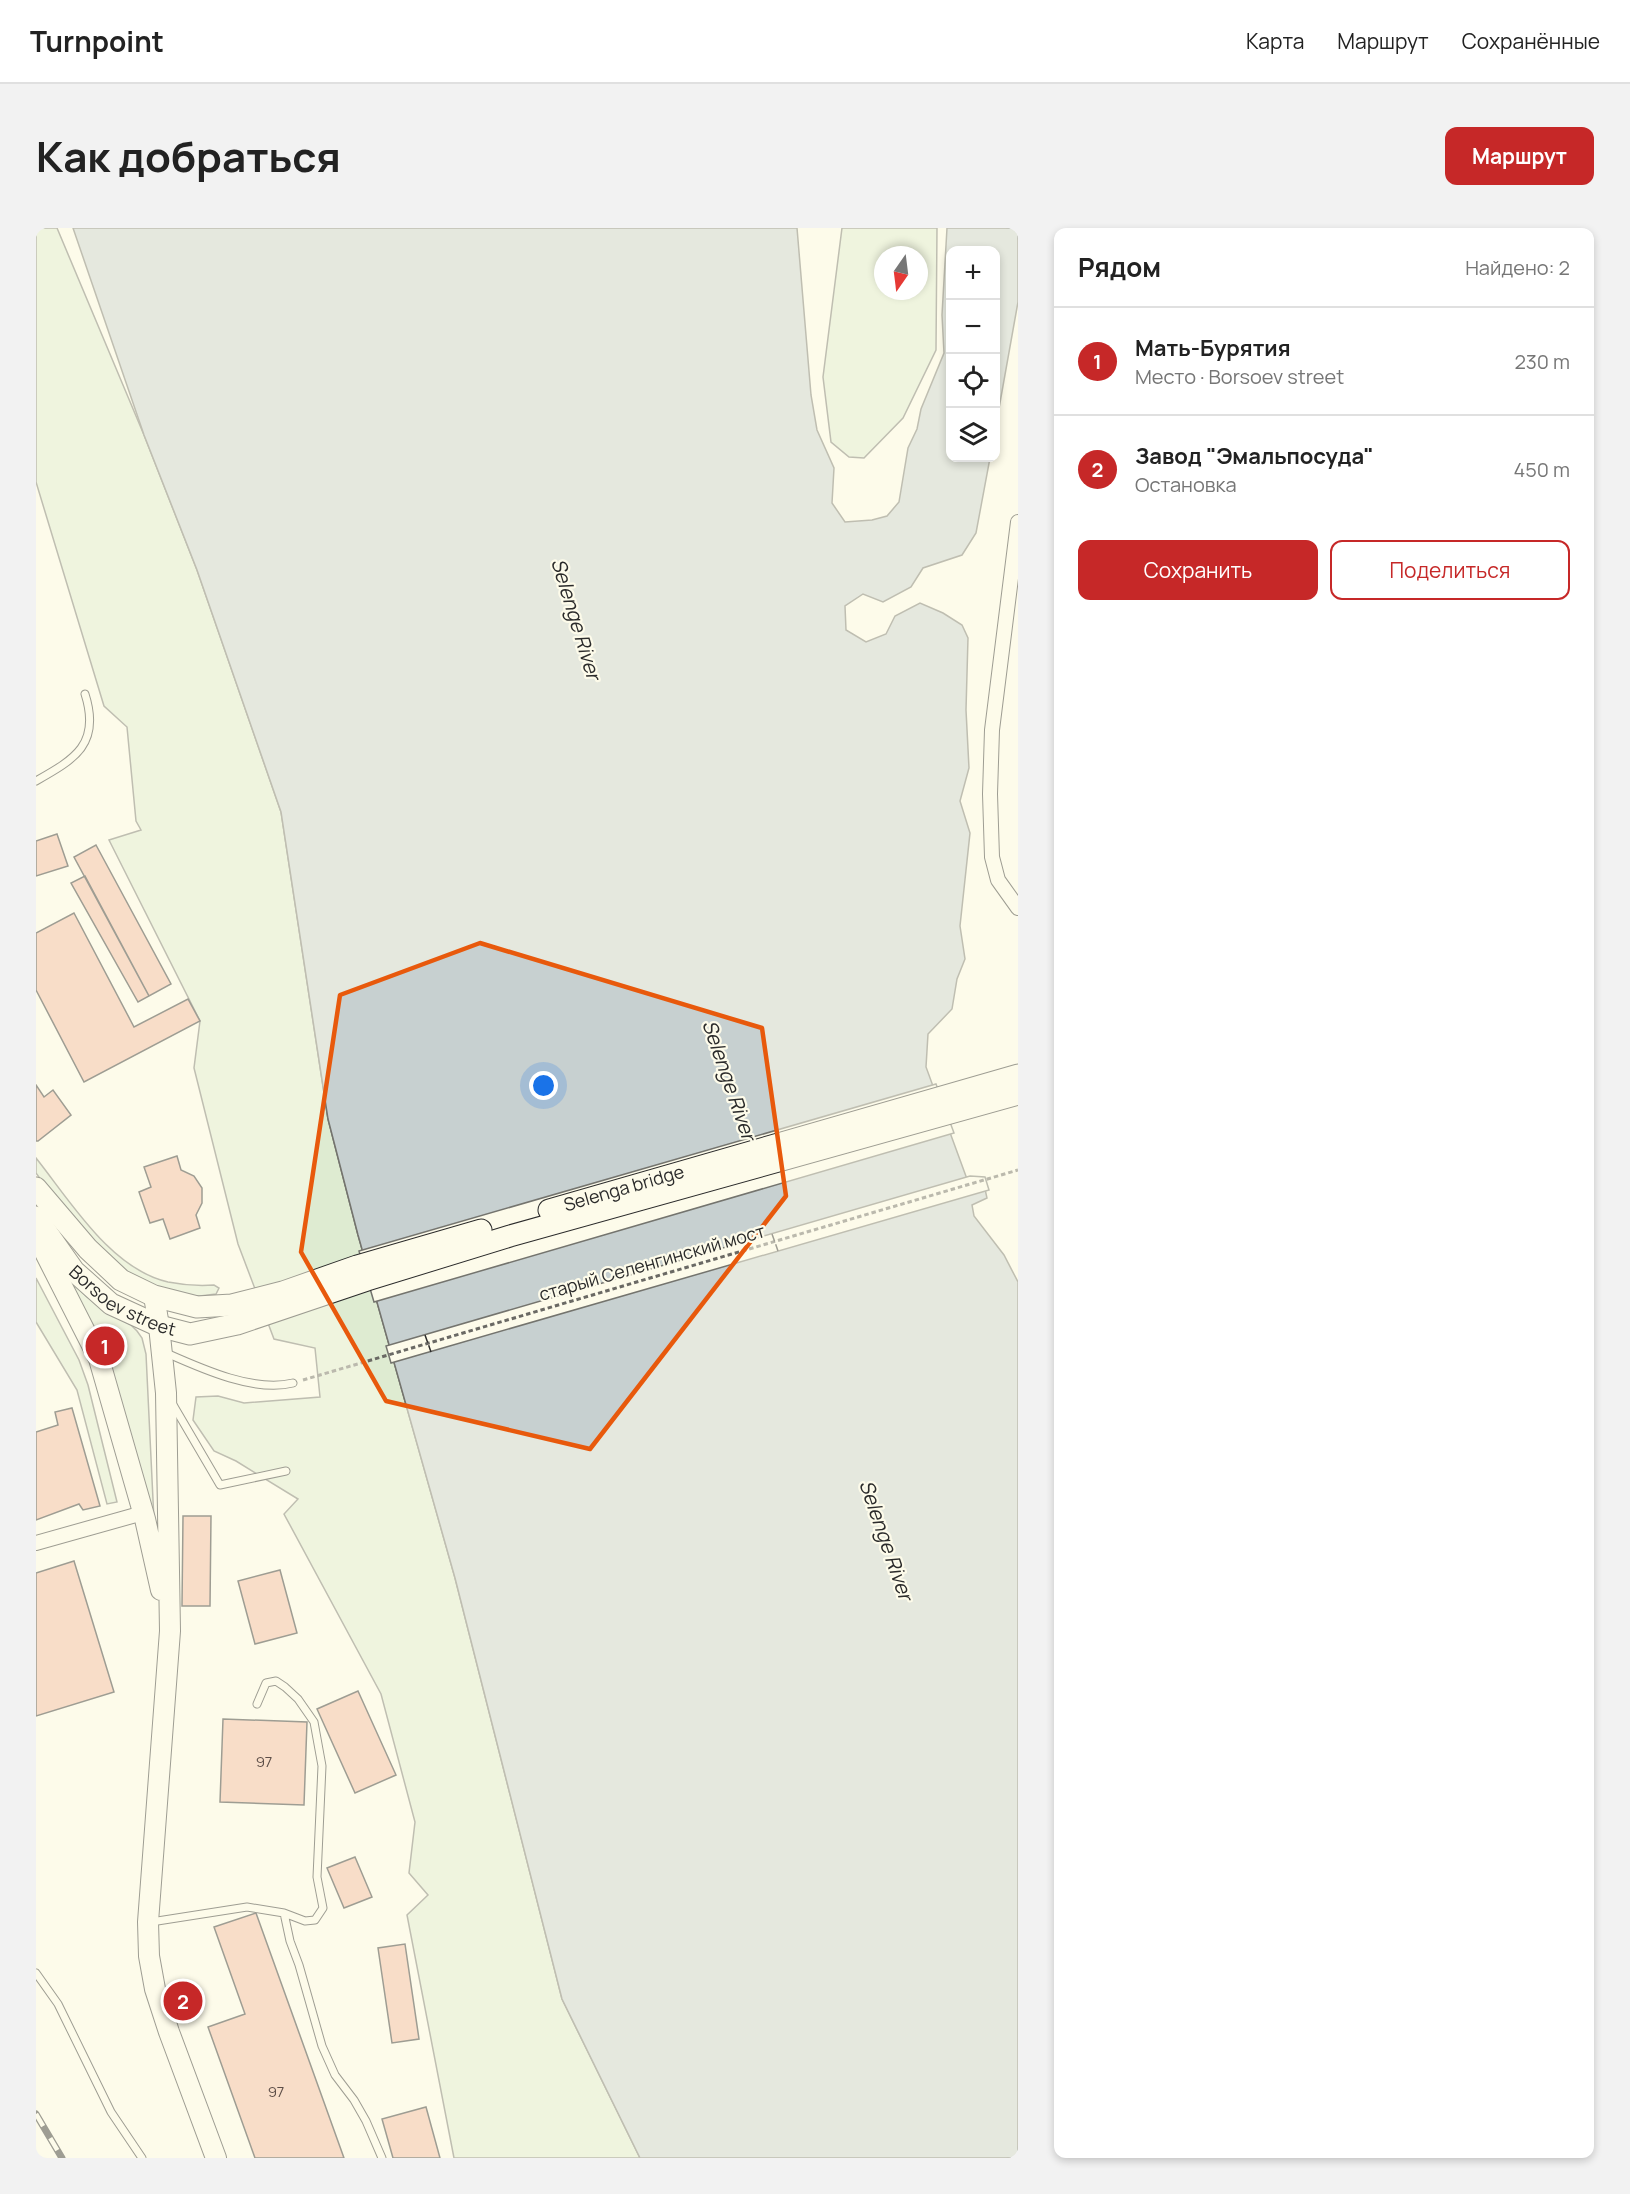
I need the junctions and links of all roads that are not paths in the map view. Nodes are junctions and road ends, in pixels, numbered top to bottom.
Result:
1 (1018, 522) edge
2 (85, 694) dead end
3 (36, 781) edge
4 (1018, 908) edge
5 (1018, 1075) edge
6 (1018, 1094) edge
7 (36, 1188) edge
8 (36, 1217) edge
9 (36, 1235) edge
10 (153, 1296) junction
11 (235, 1315) junction
12 (159, 1326) junction
13 (190, 1334) junction
14 (162, 1352) junction
15 (293, 1383) road end
16 (166, 1393) junction
17 (286, 1471) dead end
18 (143, 1513) junction
19 (36, 1543) edge
20 (170, 1631) junction
21 (257, 1704) dead end
22 (284, 1913) junction
23 (148, 1922) junction
24 (36, 1973) edge
25 (142, 2158) edge
26 (216, 2158) edge
27 (382, 2158) edge

1 - 4 street
2 - 3 lane
5 - 11 main road, Selenga bridge
6 - 11 main road, Selenga bridge
7 - 10 main road, Borsoev street
8 - 12 main road, Borsoev street
9 - 18 street
10 - 11 main road, Borsoev street
10 - 12 street
11 - 13 main road, Borsoev street
12 - 13 main road, Borsoev street
12 - 14 street
13 - 14 street
14 - 15 lane
14 - 16 street
16 - 17 lane
16 - 20 street
18 - 19 street
18 - 20 street
20 - 23 street
21 - 22 lane
22 - 23 lane
22 - 27 lane
23 - 26 street
24 - 25 lane

